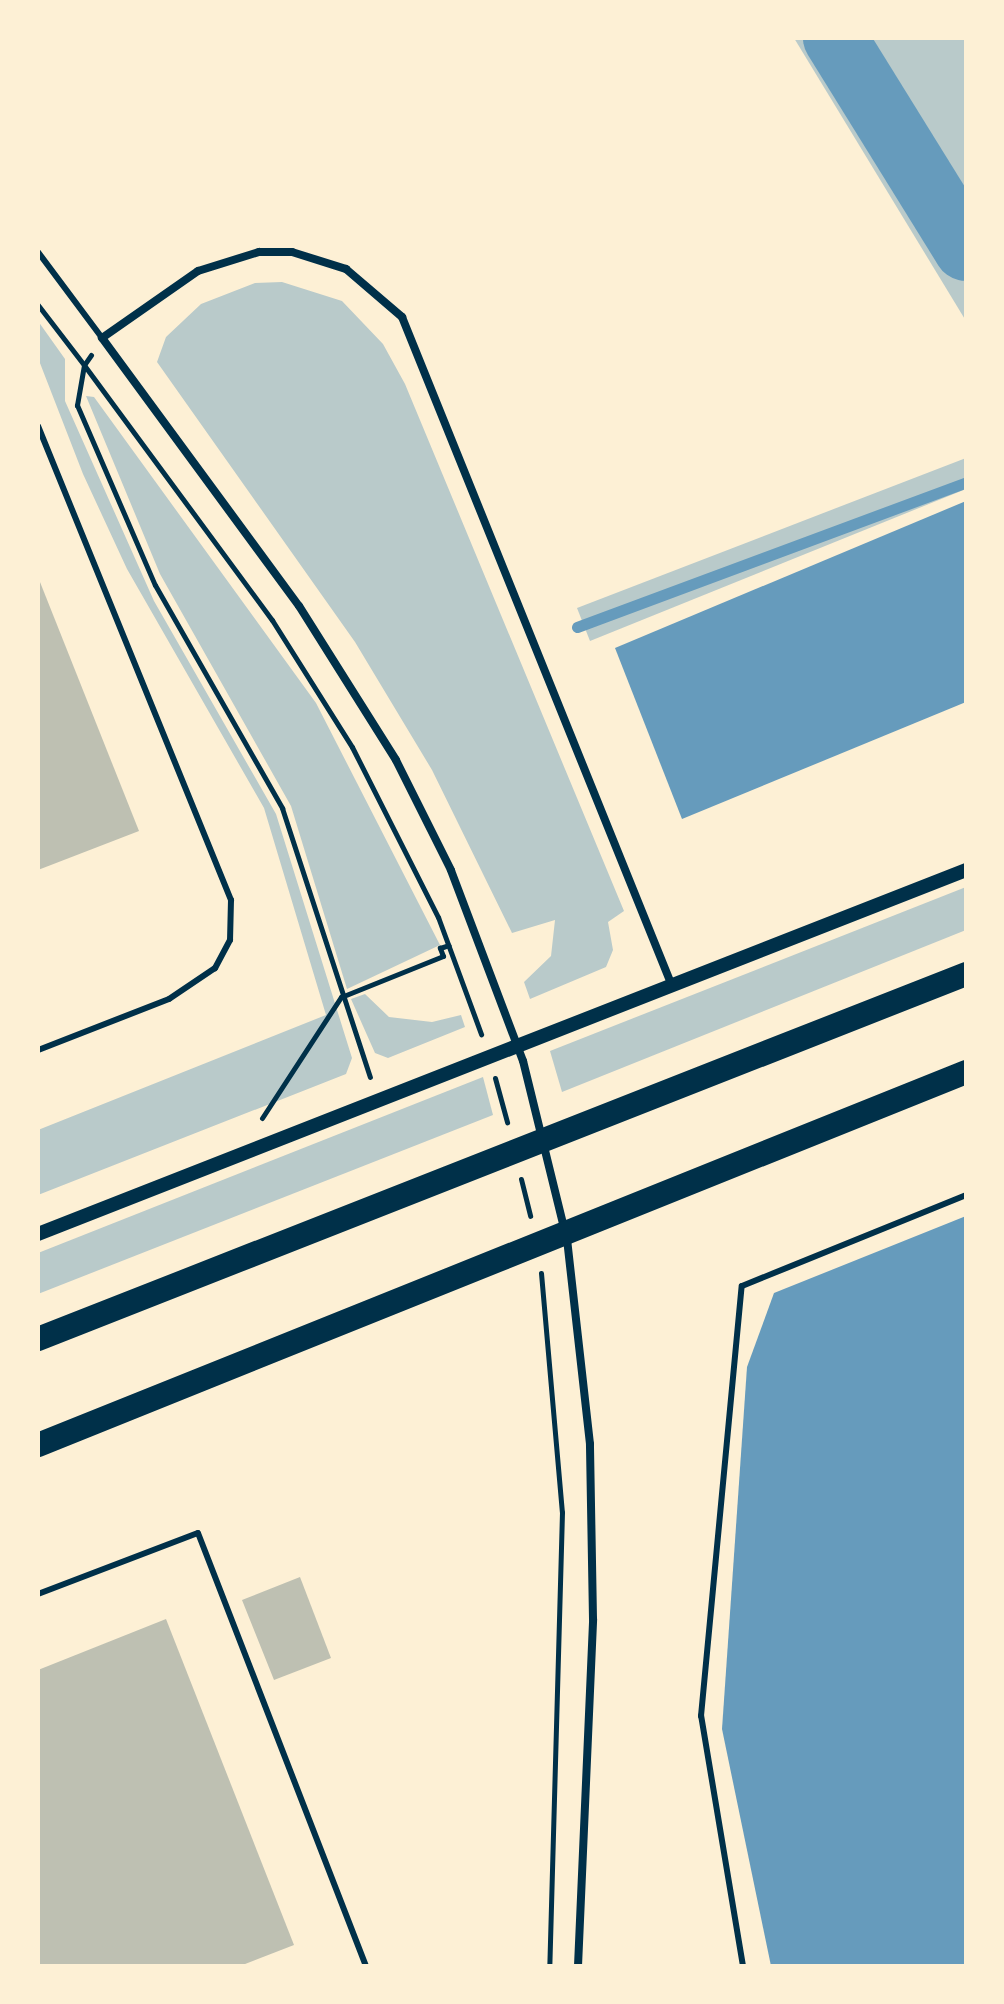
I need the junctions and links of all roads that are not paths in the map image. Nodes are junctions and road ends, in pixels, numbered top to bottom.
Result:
1 (38, 252) edge
2 (102, 338) junction
3 (38, 426) edge
4 (966, 870) edge
5 (966, 974) edge
6 (672, 986) junction
7 (38, 1050) edge
8 (966, 1072) edge
9 (966, 1195) edge
10 (38, 1234) edge
11 (38, 1339) edge
12 (38, 1445) edge
13 (38, 1594) edge
14 (366, 1966) edge
15 (578, 1966) edge
16 (743, 1966) edge

1 - 2 lane
2 - 6 street
2 - 15 street
3 - 7 lane
4 - 6 street
5 - 11 highway
6 - 10 street
8 - 12 highway
9 - 16 lane
13 - 14 lane

